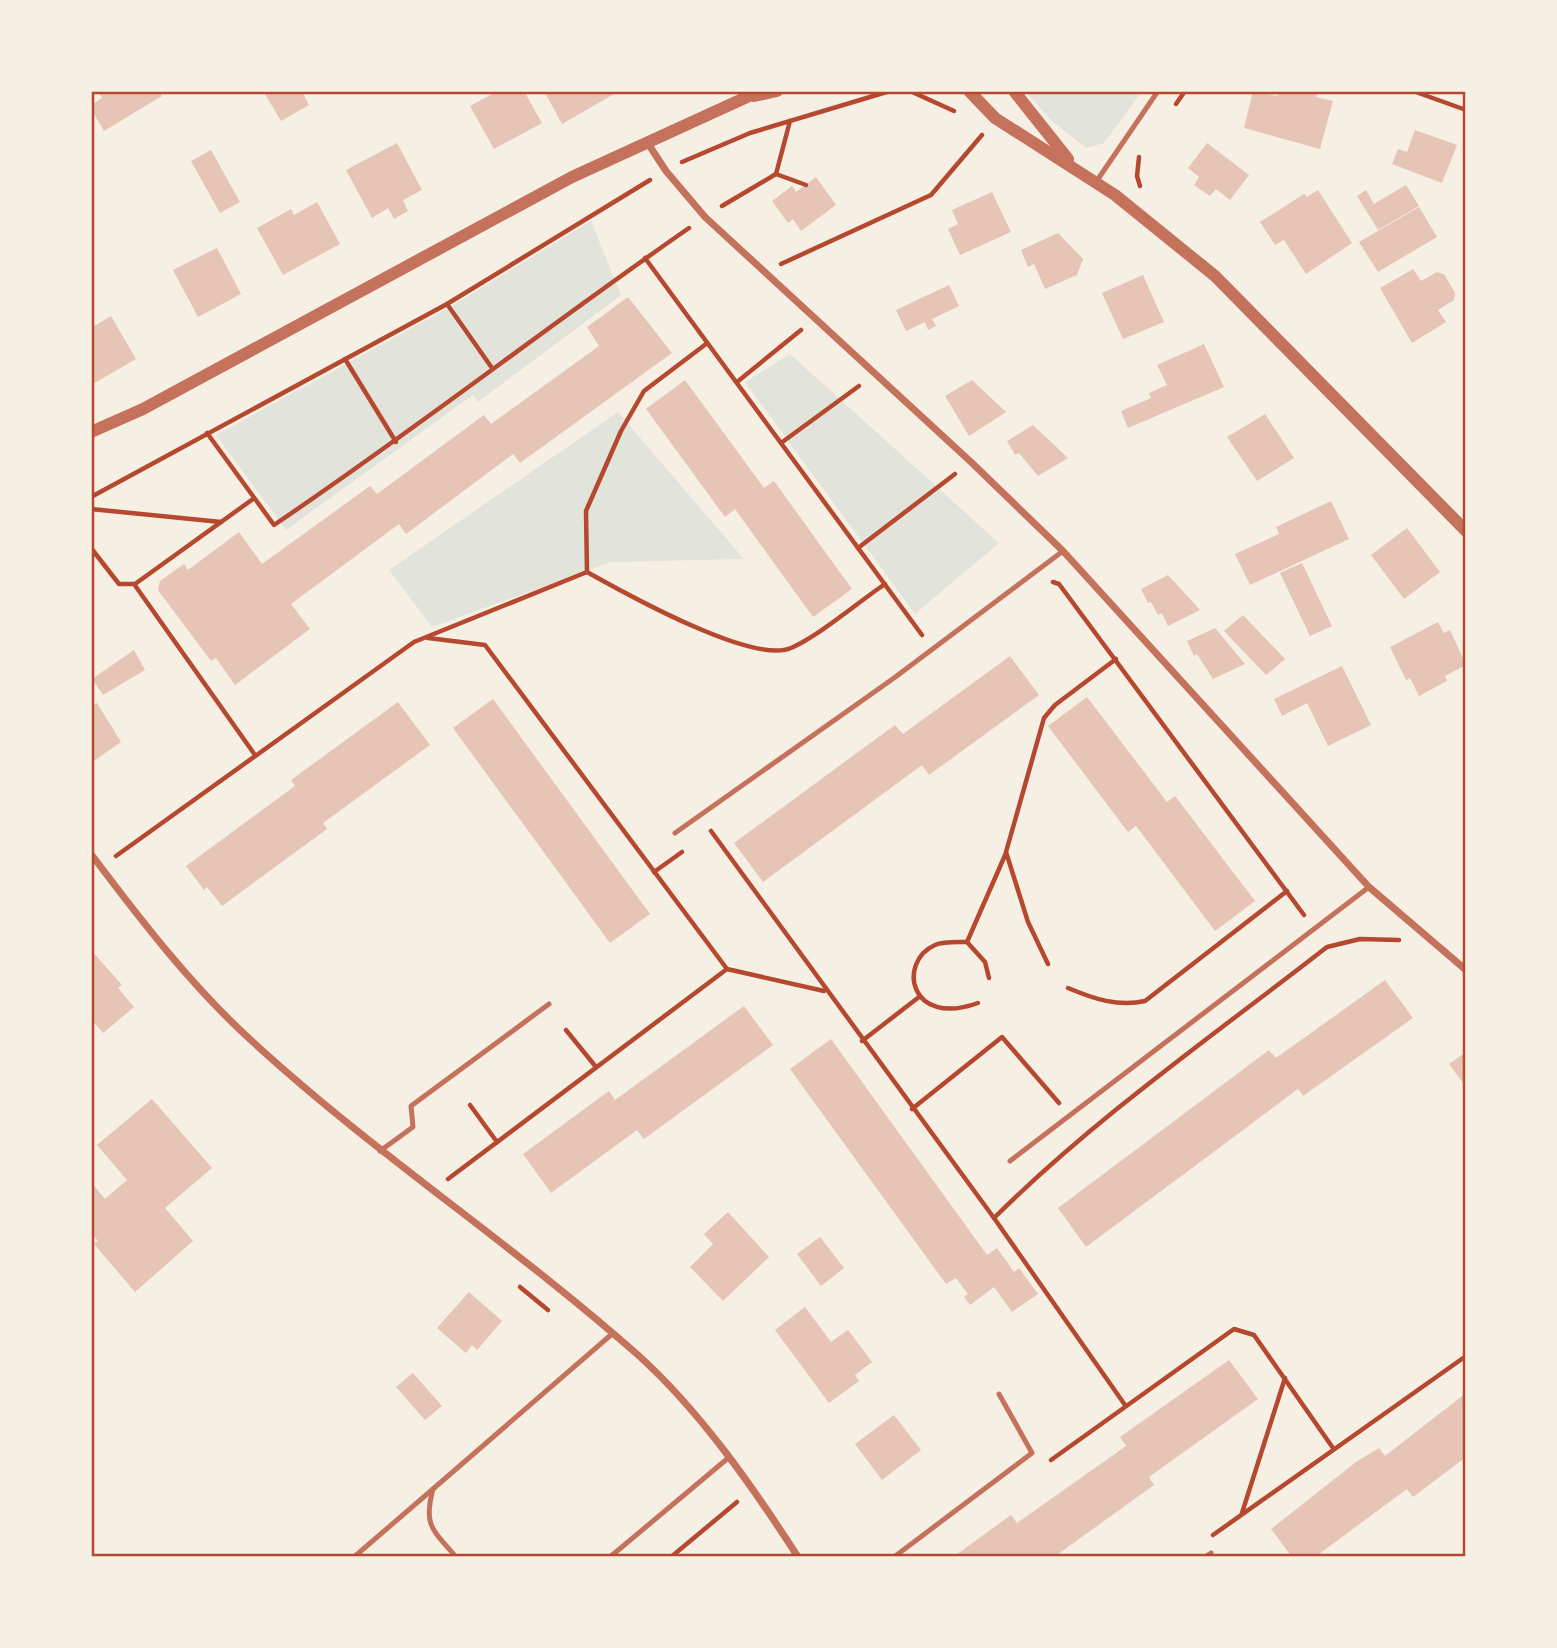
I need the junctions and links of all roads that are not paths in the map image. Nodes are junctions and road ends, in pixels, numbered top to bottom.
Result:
1 (760, 91) edge
2 (777, 91) edge
3 (969, 91) edge
4 (1014, 91) edge
5 (1158, 91) edge
6 (747, 98) junction
7 (646, 141) junction
8 (1075, 167) junction
9 (1096, 182) junction
10 (91, 432) edge
11 (1466, 531) edge
12 (1063, 551) junction
13 (675, 833) dead end
14 (91, 855) edge
15 (1368, 887) junction
16 (1466, 970) edge
17 (549, 1004) dead end
18 (380, 1151) junction
19 (1010, 1161) dead end
20 (611, 1334) junction
21 (999, 1394) dead end
22 (727, 1459) junction
23 (433, 1489) junction
24 (354, 1557) edge
25 (456, 1557) edge
26 (610, 1557) edge
27 (798, 1557) edge
28 (894, 1557) edge

1 - 6 street
2 - 6 street
3 - 8 street
4 - 8 street
5 - 9 lane
6 - 7 street
7 - 10 street
7 - 12 street
8 - 9 street
9 - 11 street
12 - 13 lane
12 - 15 street
14 - 18 street
15 - 16 street
15 - 19 lane
17 - 18 lane
18 - 20 street
20 - 22 street
20 - 23 lane
21 - 28 lane
22 - 26 lane
22 - 27 street
23 - 24 lane
23 - 25 lane

